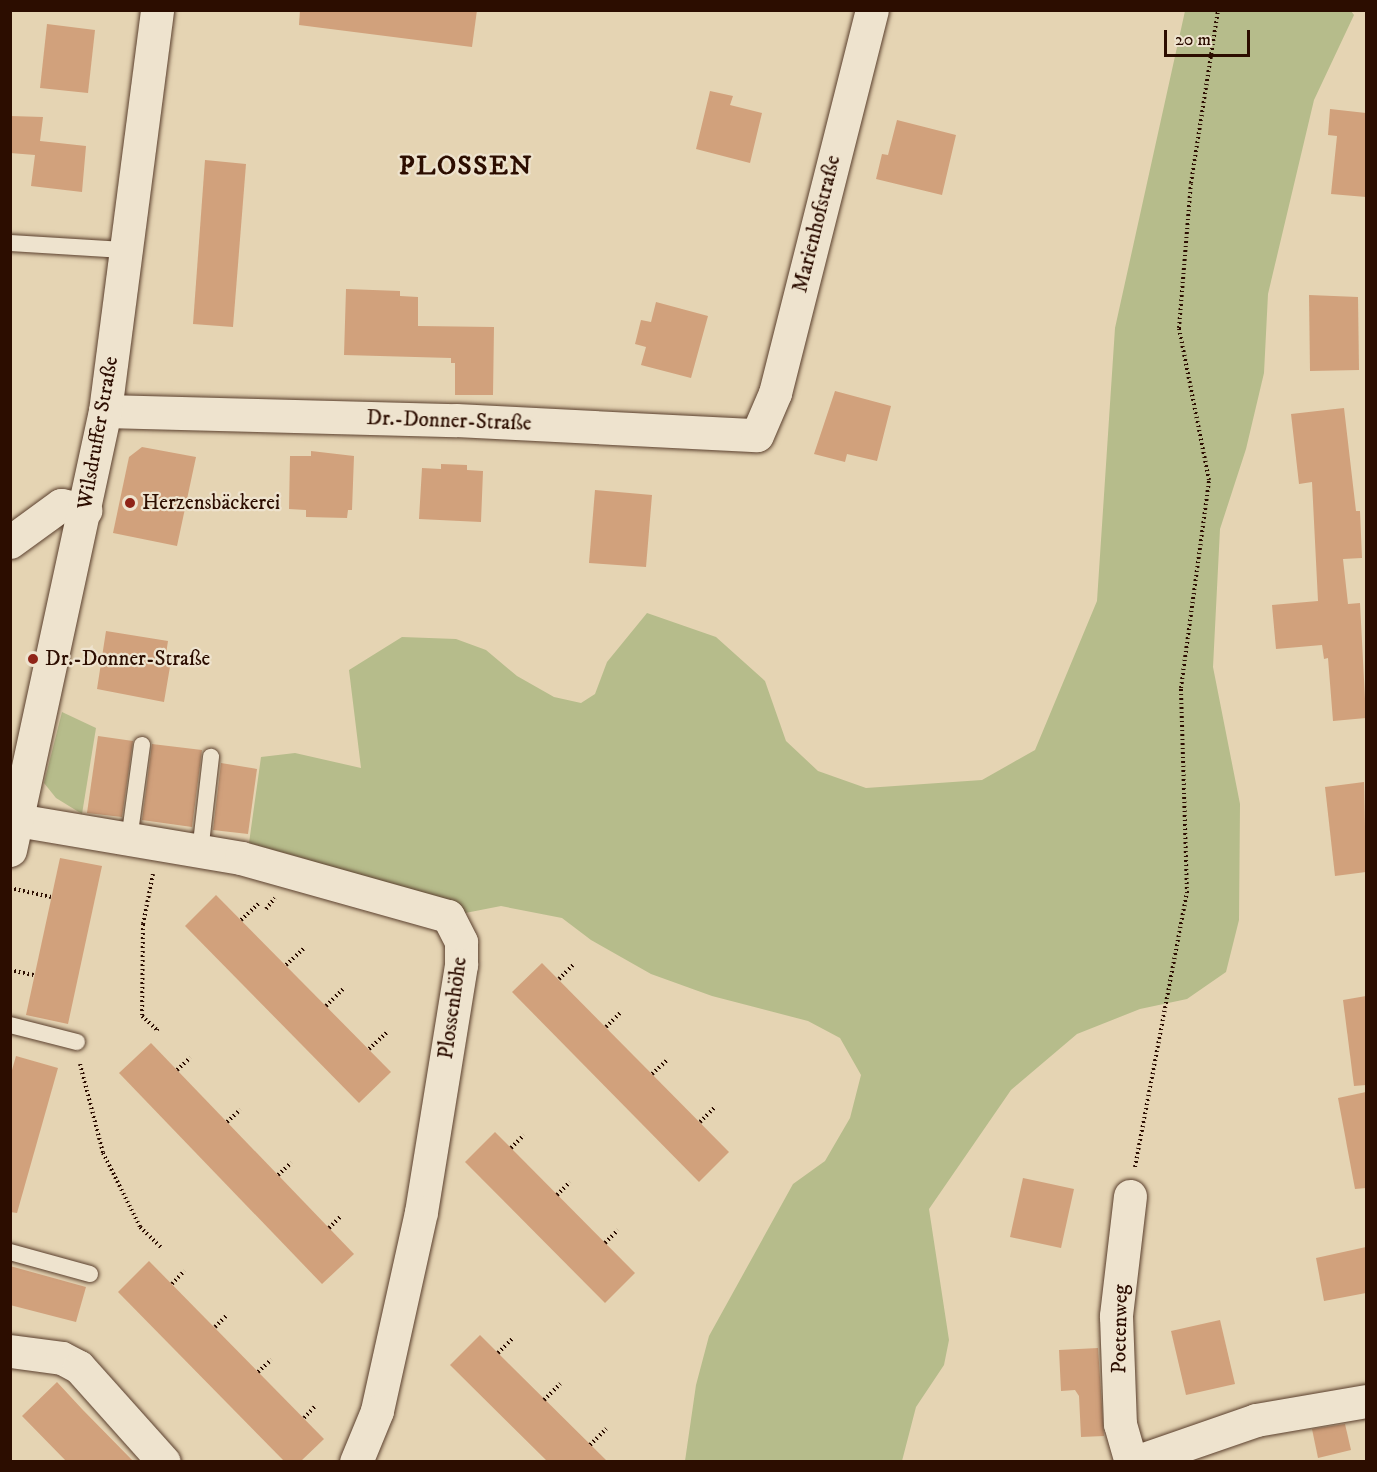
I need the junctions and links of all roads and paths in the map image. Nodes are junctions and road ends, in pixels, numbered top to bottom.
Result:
1 (157, 10) edge
2 (872, 10) edge
3 (1218, 10) edge
4 (10, 243) edge
5 (124, 250) junction
6 (105, 411) junction
7 (757, 435) joint
8 (85, 510) junction
9 (10, 542) edge
10 (142, 745) dead end
11 (211, 757) dead end
12 (14, 835) edge
13 (144, 842) junction
14 (200, 852) junction
15 (10, 888) edge
16 (51, 897) dead end
17 (259, 903) dead end
18 (242, 920) dead end
19 (304, 948) dead end
20 (574, 964) dead end
21 (286, 965) dead end
22 (10, 970) edge
23 (34, 975) dead end
24 (559, 980) dead end
25 (344, 988) dead end
26 (326, 1006) dead end
27 (621, 1012) dead end
28 (10, 1025) edge
29 (159, 1026) dead end
30 (606, 1027) dead end
31 (387, 1032) dead end
32 (77, 1042) joint
33 (369, 1049) dead end
34 (190, 1058) dead end
35 (667, 1060) dead end
36 (177, 1070) dead end
37 (652, 1074) dead end
38 (714, 1108) dead end
39 (240, 1110) dead end
40 (227, 1122) dead end
41 (700, 1122) dead end
42 (524, 1135) dead end
43 (511, 1148) dead end
44 (291, 1163) dead end
45 (278, 1175) dead end
46 (570, 1182) dead end
47 (557, 1195) dead end
48 (1130, 1196) joint
49 (341, 1216) dead end
50 (329, 1228) dead end
51 (618, 1230) dead end
52 (605, 1243) dead end
53 (162, 1248) dead end
54 (10, 1252) edge
55 (184, 1271) dead end
56 (90, 1274) dead end
57 (172, 1284) dead end
58 (227, 1315) dead end
59 (214, 1328) dead end
60 (513, 1338) dead end
61 (10, 1351) edge
62 (498, 1353) dead end
63 (271, 1360) dead end
64 (258, 1372) dead end
65 (560, 1384) dead end
66 (544, 1400) dead end
67 (1366, 1401) edge
68 (315, 1406) dead end
69 (304, 1418) dead end
70 (606, 1429) dead end
71 (590, 1445) dead end
72 (164, 1461) edge
73 (356, 1461) edge
74 (1133, 1461) edge

1 - 5 street, Wilsdruffer Straße
2 - 7 street, Marienhofstraße
3 - 48 path
4 - 5 lane
5 - 6 street, Wilsdruffer Straße
6 - 7 street, Dr.-Donner-Straße
6 - 8 street, Wilsdruffer Straße
8 - 9 street
8 - 12 street, Wilsdruffer Straße
10 - 13 lane
11 - 14 lane
12 - 13 street, Plossenhöhe
13 - 14 street, Plossenhöhe
13 - 29 path
14 - 73 street, Plossenhöhe
15 - 16 path
17 - 18 path
19 - 21 path
20 - 24 path
22 - 23 path
25 - 26 path
27 - 30 path
28 - 32 lane
31 - 33 path
32 - 53 path
34 - 36 path
35 - 37 path
38 - 41 path
39 - 40 path
42 - 43 path
44 - 45 path
46 - 47 path
48 - 74 street, Poetenweg
49 - 50 path
51 - 52 path
54 - 56 lane
55 - 57 path
58 - 59 path
60 - 62 path
61 - 72 street
63 - 64 path
65 - 66 path
67 - 74 street, Poetenweg
68 - 69 path
70 - 71 path

